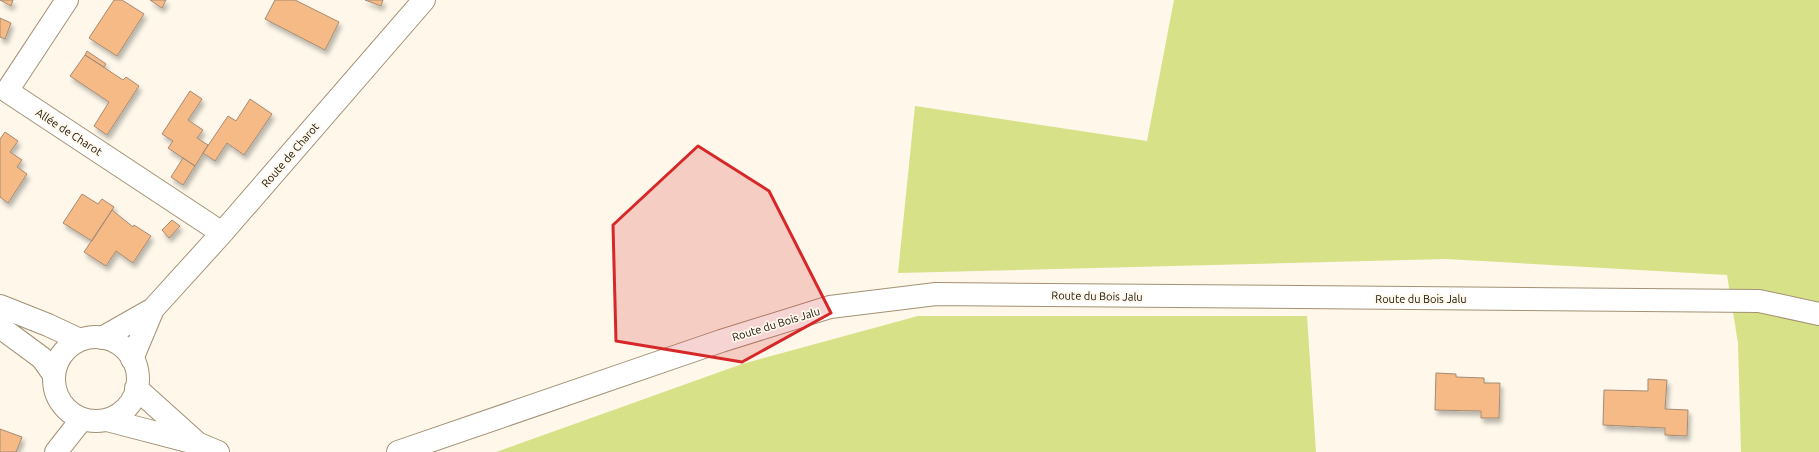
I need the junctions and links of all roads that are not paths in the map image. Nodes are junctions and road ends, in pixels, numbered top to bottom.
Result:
1 (67, 0) edge
2 (424, 0) edge
3 (222, 233) junction
4 (0, 306) edge
5 (153, 309) junction
6 (1819, 314) edge
7 (0, 327) edge
8 (102, 338) junction
9 (80, 340) junction
10 (132, 359) junction
11 (54, 375) junction
12 (136, 388) junction
13 (82, 419) junction
14 (107, 420) junction
15 (208, 448) edge
16 (56, 452) edge
17 (398, 452) edge

1 - 3 street, Allée de Charot
2 - 3 street, Route de Charot
3 - 5 street, Route de Charot
4 - 9 street
5 - 8 street, Route de Charot
5 - 10 street, Route de Charot
6 - 17 street, Route du Bois Jalu
7 - 11 street
8 - 9 street
8 - 10 street
9 - 11 street
10 - 12 street
11 - 13 street
12 - 14 street
12 - 15 street
13 - 14 street
13 - 16 street
14 - 15 street

